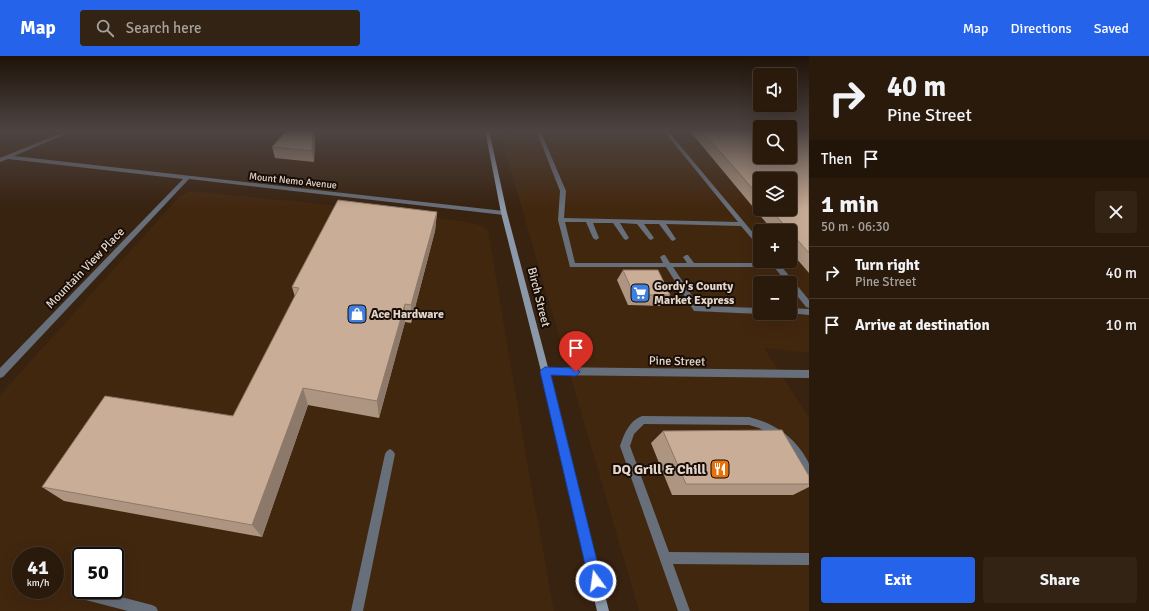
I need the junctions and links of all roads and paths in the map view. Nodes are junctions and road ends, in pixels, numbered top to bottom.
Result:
1 (492, 156) edge
2 (549, 156) edge
3 (686, 156) edge
4 (7, 157) joint
5 (0, 160) edge
6 (187, 178) junction
7 (504, 213) junction
8 (561, 220) junction
9 (589, 221) junction
10 (615, 221) junction
11 (639, 222) junction
12 (661, 222) junction
13 (742, 224) junction
14 (753, 237) edge
15 (596, 238) dead end
16 (626, 238) dead end
17 (651, 238) dead end
18 (673, 239) dead end
19 (604, 256) dead end
20 (637, 257) dead end
21 (663, 257) dead end
22 (686, 257) dead end
23 (753, 264) edge
24 (608, 265) junction
25 (642, 265) junction
26 (669, 265) junction
27 (692, 265) junction
28 (779, 268) edge
29 (809, 305) edge
30 (753, 311) edge
31 (797, 311) edge
32 (809, 312) edge
33 (545, 371) junction
34 (0, 374) edge
35 (808, 376) edge
36 (390, 454) dead end
37 (809, 472) edge
38 (666, 558) junction
39 (809, 559) edge
40 (105, 599) edge
41 (152, 611) edge
42 (357, 611) edge
43 (603, 611) edge
44 (684, 611) edge

1 - 7 main road, Birch Street
2 - 8 street
3 - 13 street
4 - 5 street
4 - 6 street, Mount Nemo Avenue
6 - 7 street, Mount Nemo Avenue
6 - 34 street, Mountain View Place
7 - 33 main road, Birch Street
8 - 9 street
8 - 24 street
9 - 10 street
9 - 15 street
10 - 11 street
10 - 16 street
11 - 12 street
11 - 17 street
12 - 13 street
12 - 18 street
13 - 14 street
19 - 24 street
20 - 25 street
21 - 26 street
22 - 27 street
23 - 27 street
24 - 25 street
25 - 26 street
26 - 27 street
26 - 30 street
28 - 29 street
31 - 32 street
33 - 35 street, Pine Street
33 - 43 main road, Birch Street
36 - 42 street
37 - 38 street
38 - 39 street
38 - 44 street
40 - 41 street

